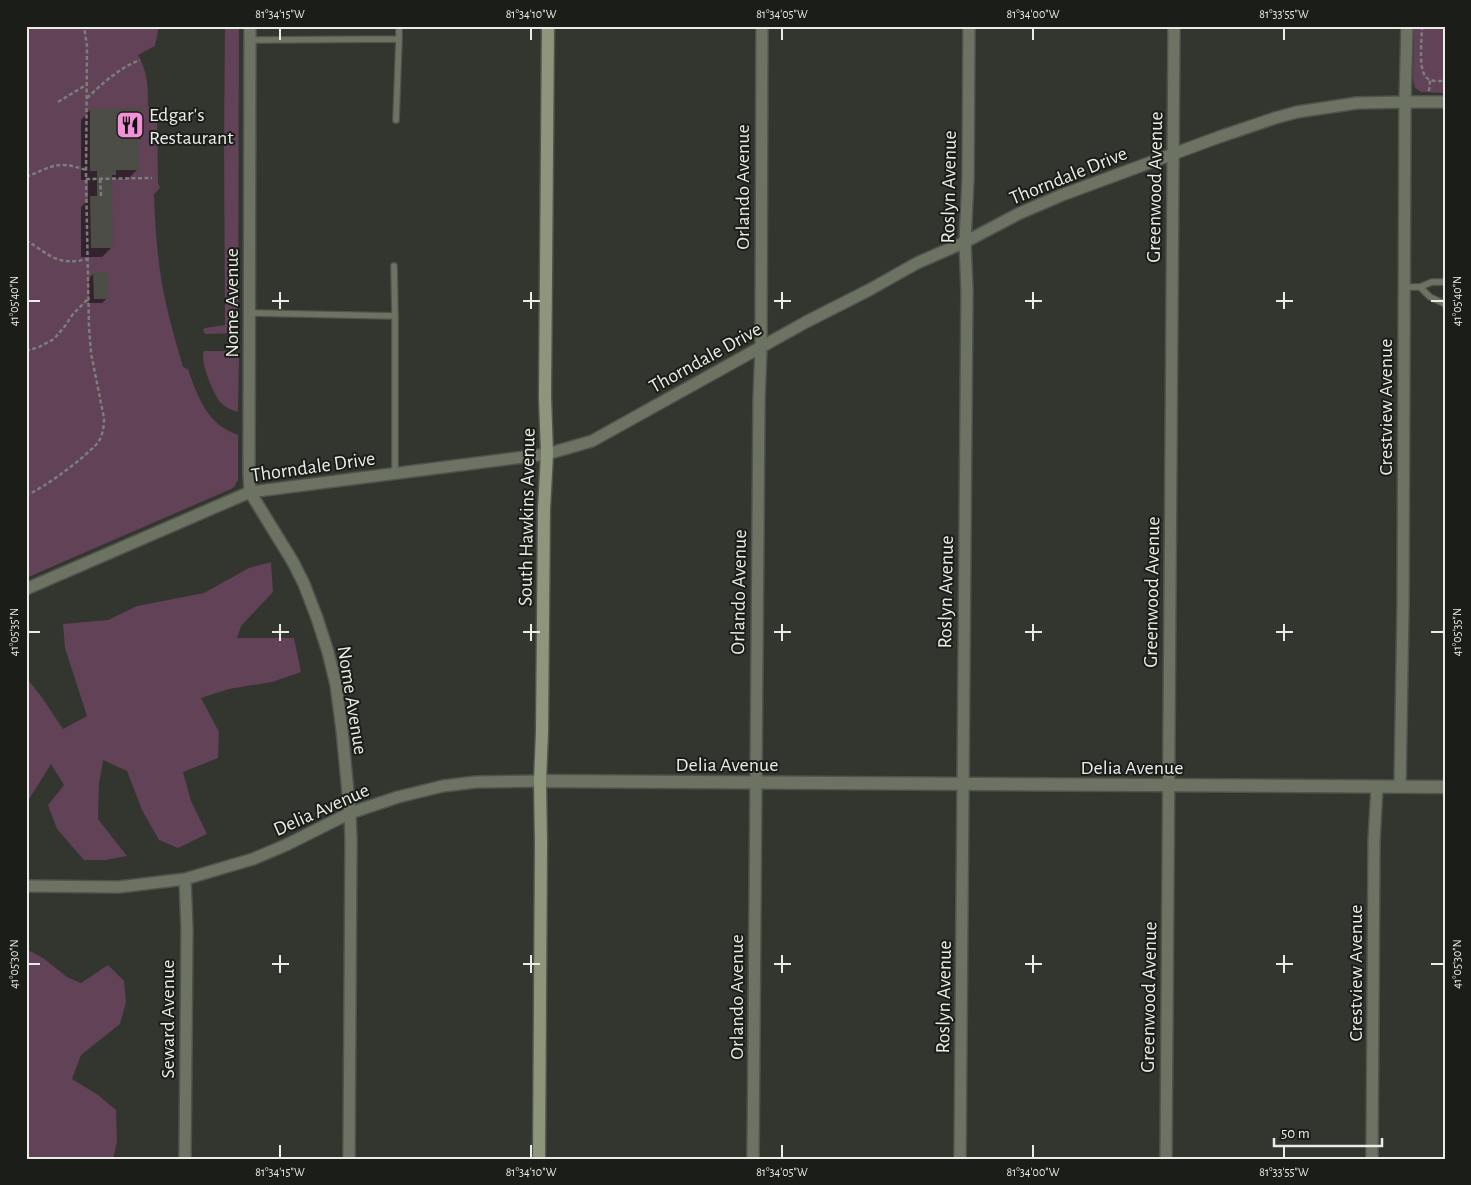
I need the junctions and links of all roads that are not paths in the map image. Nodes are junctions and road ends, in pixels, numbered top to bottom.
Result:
1 (250, 26) edge
2 (399, 26) edge
3 (548, 26) edge
4 (762, 26) edge
5 (969, 26) edge
6 (1174, 26) edge
7 (1408, 26) edge
8 (398, 39) junction
9 (250, 40) junction
10 (1405, 102) junction
11 (1445, 102) edge
12 (396, 120) dead end
13 (1173, 155) junction
14 (965, 242) junction
15 (394, 266) dead end
16 (1445, 282) edge
17 (1405, 286) junction
18 (1420, 287) junction
19 (1445, 304) edge
20 (249, 313) junction
21 (395, 316) junction
22 (761, 348) junction
23 (547, 454) junction
24 (395, 473) junction
25 (250, 492) junction
26 (26, 589) edge
27 (540, 781) junction
28 (756, 783) junction
29 (962, 784) junction
30 (1169, 786) junction
31 (1377, 787) junction
32 (1400, 787) junction
33 (1445, 787) edge
34 (350, 813) junction
35 (185, 879) junction
36 (26, 886) edge
37 (185, 1159) edge
38 (349, 1159) edge
39 (539, 1159) edge
40 (753, 1159) edge
41 (960, 1159) edge
42 (1166, 1159) edge
43 (1372, 1159) edge

1 - 9 street, Nome Avenue
2 - 8 lane
3 - 23 main road, South Hawkins Avenue
4 - 22 street, Orlando Avenue
5 - 14 street, Roslyn Avenue
6 - 13 street, Greenwood Avenue
7 - 10 street, Crestview Avenue
8 - 9 lane
8 - 12 lane
9 - 20 street, Nome Avenue
10 - 11 street, Thorndale Drive
10 - 13 street, Thorndale Drive
10 - 17 street, Crestview Avenue
13 - 14 street, Thorndale Drive
13 - 30 street, Greenwood Avenue
14 - 22 street, Thorndale Drive
14 - 29 street, Roslyn Avenue
15 - 21 lane
16 - 18 lane
17 - 18 lane
17 - 32 street, Crestview Avenue
18 - 19 lane
20 - 21 lane
20 - 25 street, Nome Avenue
21 - 24 lane
22 - 23 street, Thorndale Drive
22 - 28 street, Orlando Avenue
23 - 24 street, Thorndale Drive
23 - 27 main road, South Hawkins Avenue
24 - 25 street, Thorndale Drive
25 - 26 street, Thorndale Drive
25 - 34 street, Nome Avenue
27 - 28 street, Delia Avenue
27 - 34 street, Delia Avenue
27 - 39 main road, South Hawkins Avenue
28 - 29 street, Delia Avenue
28 - 40 street, Orlando Avenue
29 - 30 street, Delia Avenue
29 - 41 street, Roslyn Avenue
30 - 31 street, Delia Avenue
30 - 42 street, Greenwood Avenue
31 - 32 street, Delia Avenue
31 - 43 street, Crestview Avenue
32 - 33 street, Delia Avenue
34 - 35 street, Delia Avenue
34 - 38 street, Nome Avenue
35 - 36 street, Delia Avenue
35 - 37 street, Seward Avenue

